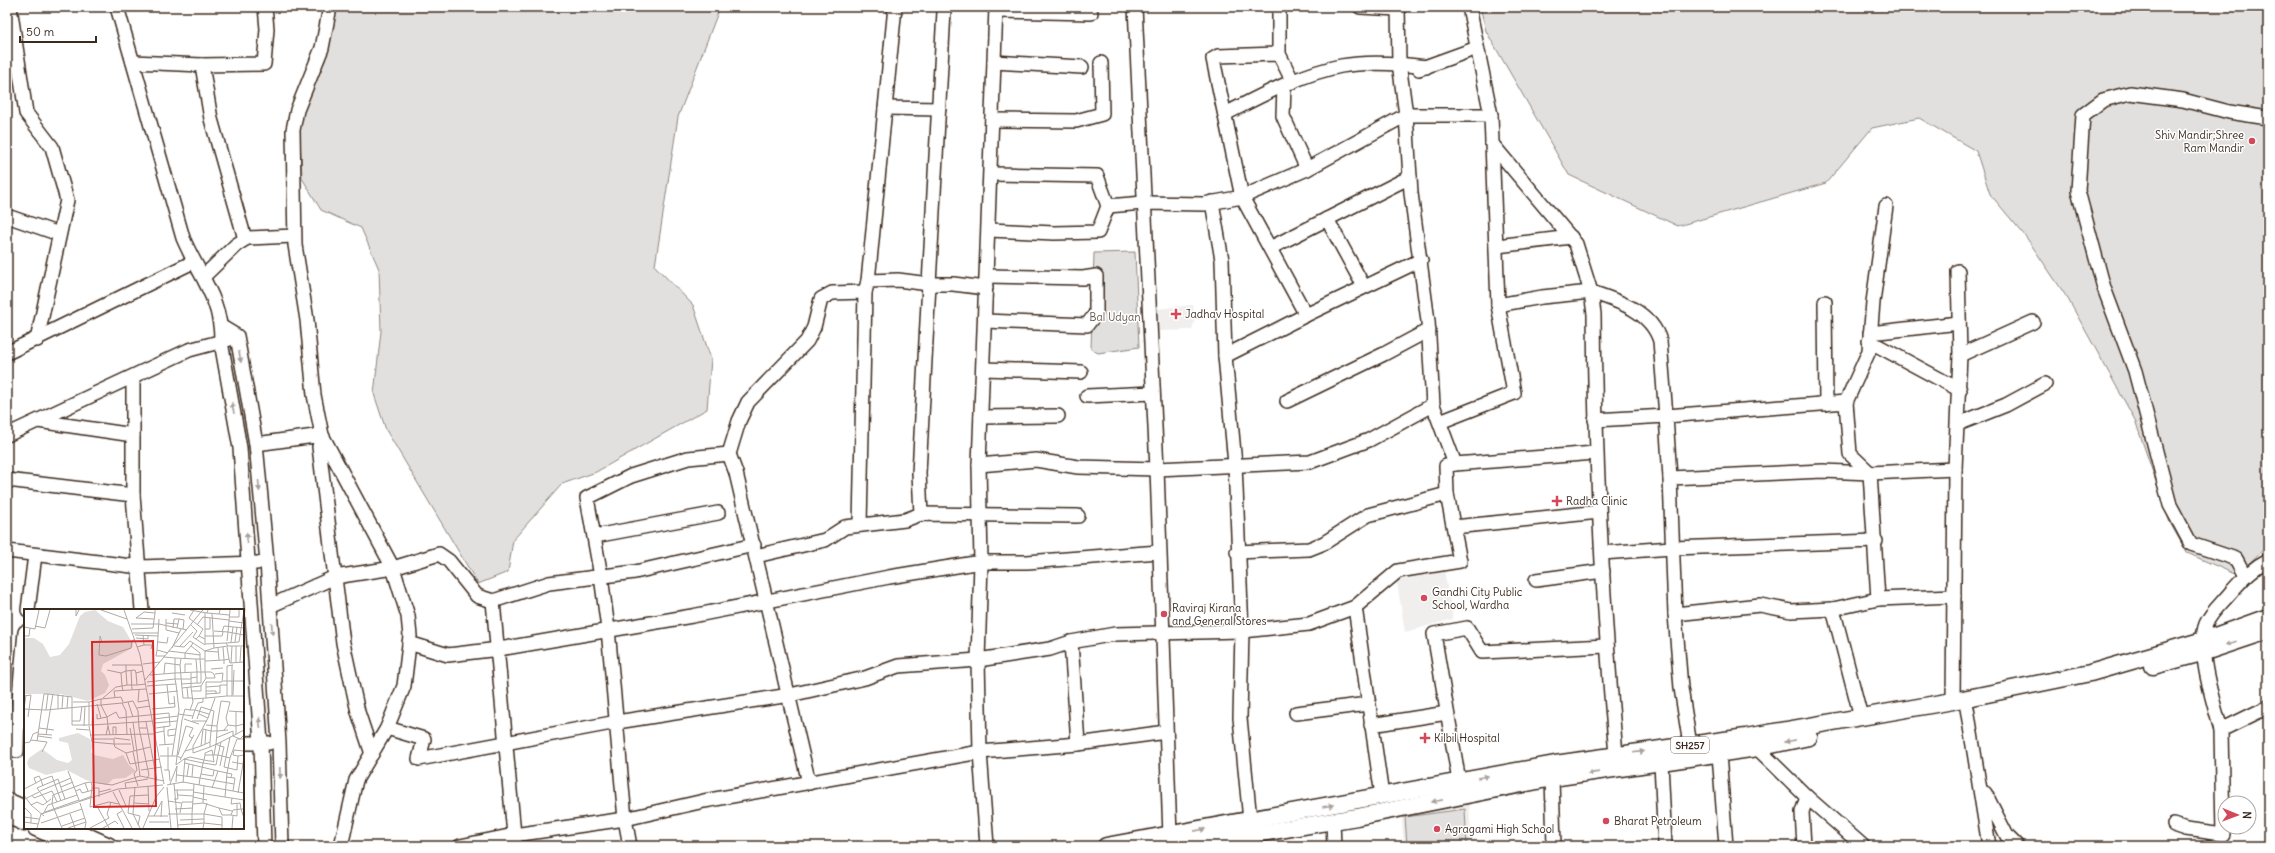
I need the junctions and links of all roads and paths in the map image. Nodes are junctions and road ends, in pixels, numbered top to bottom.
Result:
1 (10, 7) edge
2 (117, 7) edge
3 (265, 7) edge
4 (330, 7) edge
5 (895, 7) edge
6 (1135, 7) edge
7 (1279, 7) edge
8 (1360, 7) edge
9 (1469, 7) edge
10 (1398, 8) edge
11 (996, 9) edge
12 (944, 11) dead end
13 (1091, 13) dead end
14 (11, 41) edge
15 (1477, 48) junction
16 (1279, 54) junction
17 (133, 62) junction
18 (994, 62) junction
19 (1101, 63) dead end
20 (202, 65) junction
21 (1082, 67) dead end
22 (1400, 69) junction
23 (1289, 84) junction
24 (885, 108) junction
25 (938, 109) junction
26 (1225, 114) junction
27 (1406, 115) junction
28 (1491, 115) junction
29 (2268, 118) edge
30 (992, 120) junction
31 (1492, 144) junction
32 (1307, 169) junction
33 (990, 174) junction
34 (1410, 177) junction
35 (1242, 197) junction
36 (1143, 202) junction
37 (1212, 202) junction
38 (1108, 206) junction
39 (1886, 206) dead end
40 (7, 216) edge
41 (1327, 219) junction
42 (989, 230) junction
43 (59, 234) junction
44 (294, 236) junction
45 (1571, 237) junction
46 (245, 239) junction
47 (1497, 246) junction
48 (1270, 248) junction
49 (1421, 260) junction
50 (193, 262) junction
51 (1958, 271) dead end
52 (203, 277) junction
53 (987, 282) junction
54 (929, 284) junction
55 (867, 286) junction
56 (1364, 287) junction
57 (1591, 292) junction
58 (1825, 302) dead end
59 (1498, 305) junction
60 (1306, 315) junction
61 (985, 321) junction
62 (2033, 322) dead end
63 (1959, 324) junction
64 (222, 327) junction
65 (1429, 330) junction
66 (237, 336) junction
67 (1870, 337) junction
68 (37, 340) junction
69 (221, 342) junction
70 (7, 353) edge
71 (1960, 355) junction
72 (1225, 356) junction
73 (983, 369) junction
74 (1081, 372) dead end
75 (133, 377) junction
76 (2045, 384) dead end
77 (1960, 390) junction
78 (1153, 393) junction
79 (1087, 396) dead end
80 (1287, 400) dead end
81 (1846, 402) junction
82 (1826, 404) junction
83 (1433, 405) junction
84 (1058, 416) dead end
85 (1666, 416) junction
86 (981, 417) junction
87 (1595, 420) junction
88 (37, 421) junction
89 (1440, 422) junction
90 (1958, 424) junction
91 (7, 435) edge
92 (133, 435) junction
93 (322, 435) junction
94 (256, 444) junction
95 (1596, 453) junction
96 (729, 454) junction
97 (1235, 464) junction
98 (1455, 464) junction
99 (979, 465) junction
100 (1157, 469) junction
101 (1956, 469) junction
102 (1870, 473) junction
103 (1670, 478) junction
104 (7, 480) edge
105 (1447, 494) junction
106 (133, 495) junction
107 (1600, 512) junction
108 (718, 513) dead end
109 (921, 514) junction
110 (980, 516) junction
111 (1078, 516) dead end
112 (860, 525) junction
113 (1454, 527) junction
114 (595, 536) junction
115 (1876, 541) junction
116 (1672, 548) junction
117 (755, 550) junction
118 (7, 551) edge
119 (1159, 552) junction
120 (1237, 552) junction
121 (1602, 553) junction
122 (35, 555) junction
123 (2268, 560) edge
124 (267, 562) junction
125 (981, 562) junction
126 (250, 563) junction
127 (140, 567) junction
128 (392, 568) junction
129 (1603, 570) junction
130 (601, 576) junction
131 (2245, 576) junction
132 (335, 577) junction
133 (1536, 580) dead end
134 (1954, 596) junction
135 (1878, 599) junction
136 (493, 601) junction
137 (767, 601) junction
138 (270, 606) junction
139 (1355, 607) junction
140 (28, 609) edge
141 (142, 609) edge
142 (1833, 609) junction
143 (1675, 614) junction
144 (2268, 617) edge
145 (608, 629) junction
146 (1242, 631) junction
147 (2268, 631) edge
148 (1161, 632) junction
149 (1071, 642) junction
150 (409, 643) junction
151 (1606, 646) junction
152 (2204, 646) junction
153 (498, 649) junction
154 (24, 652) edge
155 (978, 660) junction
156 (790, 695) junction
157 (1368, 704) junction
158 (1960, 705) junction
159 (2268, 707) edge
160 (1296, 713) dead end
161 (1447, 713) junction
162 (1861, 717) junction
163 (617, 722) junction
164 (1371, 725) junction
165 (387, 728) junction
166 (2221, 730) junction
167 (1166, 732) junction
168 (244, 743) edge
169 (261, 743) junction
170 (279, 743) junction
171 (1752, 743) junction
172 (506, 744) junction
173 (1078, 744) junction
174 (1690, 745) junction
175 (16, 751) edge
176 (980, 752) junction
177 (372, 754) junction
178 (1616, 754) junction
179 (1719, 754) junction
180 (1660, 763) junction
181 (1552, 778) junction
182 (1459, 781) junction
183 (809, 783) junction
184 (1980, 783) junction
185 (1382, 796) junction
186 (1807, 797) junction
187 (7, 801) edge
188 (24, 809) edge
189 (7, 815) edge
190 (625, 819) junction
191 (1333, 821) junction
192 (24, 823) edge
193 (2174, 825) dead end
194 (38, 829) edge
195 (71, 829) edge
196 (1252, 834) edge
197 (1170, 836) junction
198 (514, 841) edge
199 (1204, 844) edge
200 (77, 846) edge
201 (109, 846) edge
202 (264, 846) edge
203 (282, 846) edge
204 (341, 846) edge
205 (460, 846) edge
206 (630, 846) edge
207 (987, 846) edge
208 (1106, 846) edge
209 (1185, 846) edge
210 (1334, 846) edge
211 (1554, 846) edge
212 (1665, 846) edge
213 (1726, 846) edge
214 (1804, 846) edge
215 (1863, 846) edge
216 (1989, 846) edge
217 (2017, 846) edge

1 - 14 street
2 - 17 street
3 - 20 street
4 - 44 street
5 - 24 street
6 - 36 street
7 - 16 street
8 - 10 street
9 - 15 street
10 - 22 street
11 - 13 street
11 - 18 street
12 - 25 street
14 - 43 street
15 - 22 street
15 - 28 street
16 - 23 street
16 - 26 street
17 - 20 street
17 - 50 street
18 - 21 street
18 - 30 street
19 - 30 street
20 - 46 street
22 - 23 street
22 - 27 street
23 - 26 street
23 - 32 street
24 - 25 street
24 - 55 street
25 - 54 street
26 - 35 street
27 - 28 street
27 - 32 street
27 - 34 street
28 - 31 street
29 - 131 street
30 - 33 street
31 - 45 street
31 - 47 street
32 - 35 street
33 - 38 street
33 - 42 street
34 - 41 street
34 - 49 street
35 - 37 street
35 - 48 street
36 - 37 street
36 - 38 street
36 - 78 street
37 - 72 street
38 - 42 street
39 - 67 street
40 - 43 street
41 - 48 street
41 - 56 street
42 - 53 street
43 - 68 street
44 - 46 street
44 - 93 street
45 - 47 street
45 - 57 street
46 - 52 street
47 - 59 street
48 - 60 street
49 - 56 street
49 - 65 street
50 - 52 street
50 - 68 street
51 - 63 street
52 - 64 street
53 - 54 street
53 - 61 street
53 - 61 street
54 - 55 street
54 - 109 street
55 - 96 street
55 - 112 street
56 - 60 street
57 - 59 street
57 - 85 street
57 - 87 street
58 - 82 street
59 - 89 street
60 - 72 street
61 - 73 street
62 - 71 street
63 - 67 street
63 - 71 street
64 - 66 street
64 - 69 street
65 - 80 street
65 - 83 street
66 - 69 street
66 -> 94 street
67 - 77 street
67 - 81 street
68 - 70 street
69 - 75 street
126 -> 69 street
71 - 77 street
72 - 97 street
73 - 74 street
73 - 86 street
75 - 88 street
75 - 92 street
76 - 90 street
77 - 90 street
78 - 79 street
78 - 100 street
81 - 82 street
81 - 102 street
82 - 85 street
83 - 89 street
83 - 97 street
84 - 86 street
85 - 87 street
85 - 103 street
86 - 99 street
87 - 95 street
88 - 91 street
88 - 92 street
89 - 98 street
90 - 101 street
92 - 106 street
93 - 94 street
93 - 128 street
93 - 132 street
94 -> 124 street
95 - 98 street
95 - 107 street
96 - 114 street
96 - 117 street
97 - 100 street
97 - 120 street
98 - 105 street
99 - 100 street
99 - 110 street
100 - 119 street
101 - 102 street
101 - 134 street
102 - 103 street
102 - 115 street
103 - 116 street
104 - 106 street
105 - 113 street
105 - 120 street
106 - 127 street
107 - 113 street
107 - 121 street
108 - 114 street
109 - 110 street
109 - 112 street
110 - 111 street
110 - 125 street
112 - 117 street
113 - 139 street
114 - 130 street
115 - 116 street
115 - 135 street
116 - 121 street
116 - 143 street
117 - 130 street
117 - 137 street
118 - 122 street
119 - 125 street
119 - 148 street
120 - 146 street
121 - 129 street
122 - 127 street
122 - 140 street
123 - 131 street
124 - 126 street
124 - 138 street
125 - 137 street
125 - 155 street
126 - 127 street
169 -> 126 street
127 - 141 street
128 - 132 street
128 - 136 street
128 - 150 street
129 - 133 street
129 - 151 street
130 - 136 street
130 - 145 street
131 - 152 street
132 - 138 street
132 - 177 street
134 - 135 street
134 - 158 street
135 - 142 street
136 - 153 street
137 - 145 street
137 - 156 street
138 -> 170 street
139 - 146 street
139 - 157 street
142 - 143 street
142 - 162 street
143 - 174 street
144 - 152 main road, SH257
145 - 153 street
145 - 163 street
146 - 148 street
146 - 196 street
147 -> 152 main road, SH257
148 - 149 street
148 - 167 street
149 - 155 street
149 - 173 street
150 - 153 street
150 - 165 street
151 - 161 street
151 - 178 street
152 - 158 main road, SH257
152 - 166 street
153 - 172 street
154 - 175 street
155 - 156 street
155 - 176 street
156 - 163 street
156 - 183 street
157 - 160 street
157 - 164 street
158 - 162 main road, SH257
158 -> 171 main road, SH257
158 - 184 street
159 - 166 street
161 - 164 street
161 - 182 street
162 - 171 main road, SH257
163 - 172 street
163 - 190 street
164 - 185 street
165 - 172 street
165 - 177 street
166 - 193 street
167 - 173 street
167 - 197 street
168 - 169 street
169 - 170 street
169 - 202 street
170 -> 203 street
171 - 174 main road, SH257
171 - 179 main road, SH257
171 - 186 street
172 - 198 street
173 - 176 street
178 -> 174 main road, SH257
176 - 183 street
176 - 207 street
177 - 204 street
182 -> 178 main road, SH257
179 - 180 main road, SH257
179 - 213 street
180 -> 181 main road, SH257
180 - 212 street
181 -> 191 main road, SH257
181 - 211 street
182 - 185 main road, SH257
183 - 190 street
184 - 216 street
184 - 217 street
196 -> 185 main road, SH257
186 - 214 street
186 - 215 street
187 - 188 main road
189 - 192 main road
190 - 198 street
190 - 206 street
191 - 196 main road, SH257
191 - 210 street
194 - 200 main road
195 - 201 main road
197 -> 196 main road, SH257
196 - 199 main road, SH257
197 - 208 main road, SH257
198 - 205 street
199 - 209 main road, SH257

